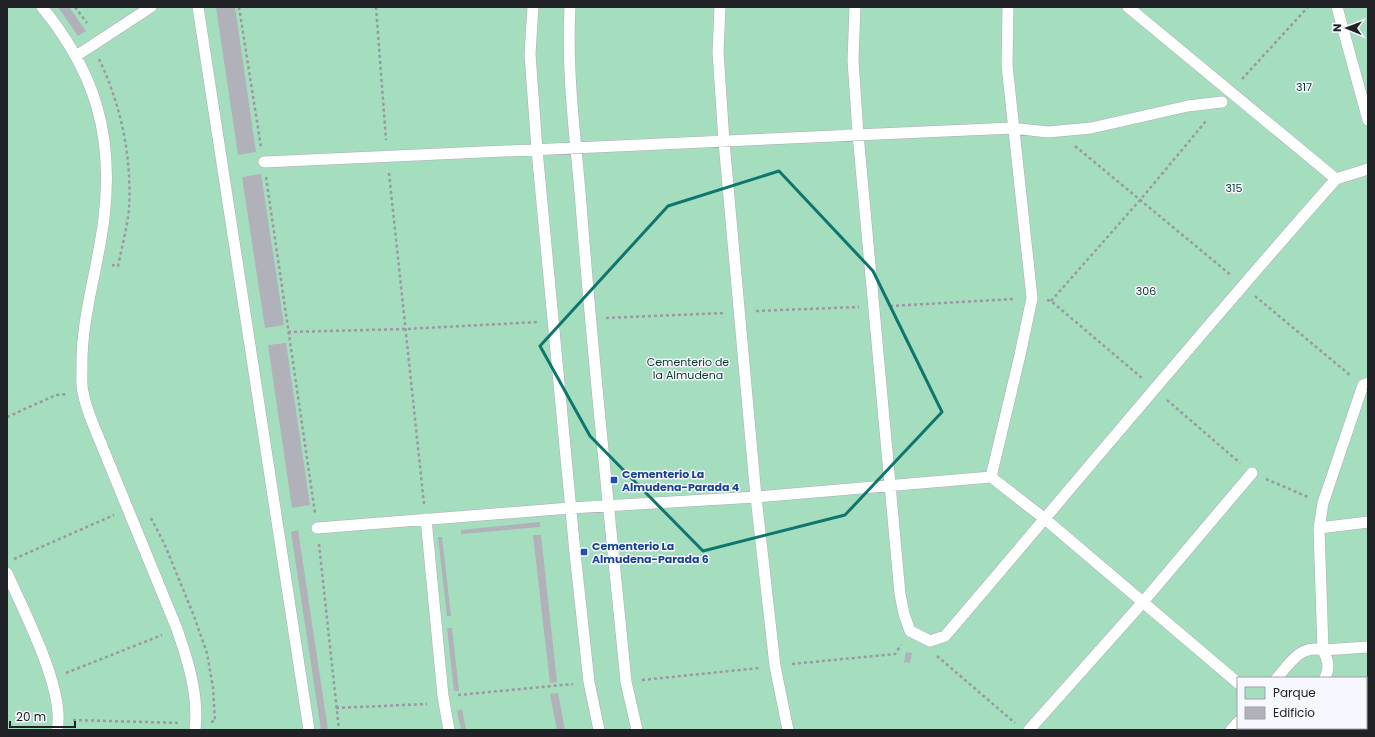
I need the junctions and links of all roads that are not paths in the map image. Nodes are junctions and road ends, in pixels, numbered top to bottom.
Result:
1 (42, 7) edge
2 (151, 7) edge
3 (198, 7) edge
4 (533, 7) edge
5 (570, 7) edge
6 (720, 7) edge
7 (854, 7) edge
8 (1008, 7) edge
9 (1128, 7) edge
10 (1337, 7) edge
11 (76, 56) junction
12 (1222, 102) road end
13 (1368, 120) edge
14 (1012, 128) junction
15 (858, 134) junction
16 (724, 142) junction
17 (577, 149) junction
18 (537, 150) junction
19 (264, 162) road end
20 (1368, 170) edge
21 (1336, 179) junction
22 (1365, 384) edge
23 (1252, 473) road end
24 (991, 477) junction
25 (890, 485) junction
26 (756, 497) junction
27 (609, 506) junction
28 (570, 508) junction
29 (426, 519) junction
30 (1045, 519) junction
31 (1368, 522) edge
32 (317, 528) road end
33 (1319, 528) junction
34 (7, 573) edge
35 (1143, 602) junction
36 (1368, 647) edge
37 (1323, 650) junction
38 (1278, 677) edge
39 (1325, 677) edge
40 (1237, 682) edge
41 (58, 725) edge
42 (195, 727) edge
43 (309, 730) edge
44 (449, 730) edge
45 (599, 730) edge
46 (637, 730) edge
47 (788, 730) edge
48 (1028, 730) edge

1 - 11 lane
2 - 11 lane
3 - 43 lane
4 - 18 lane
5 - 17 lane
6 - 16 lane
7 - 15 lane
8 - 14 lane
9 - 21 lane
10 - 13 lane
11 - 42 lane
12 - 14 lane
14 - 15 lane
14 - 24 lane
15 - 16 lane
15 - 25 lane
16 - 17 lane
16 - 26 lane
17 - 18 lane
17 - 27 lane
18 - 19 lane
18 - 28 lane
20 - 21 lane
21 - 30 lane
22 - 33 lane
23 - 35 lane
24 - 25 lane
24 - 30 lane
25 - 26 lane
25 - 30 lane
26 - 27 lane
26 - 47 lane
27 - 28 lane
27 - 46 lane
28 - 29 lane
28 - 45 lane
29 - 32 lane
29 - 44 lane
30 - 35 lane
31 - 33 lane
33 - 37 lane
34 - 41 lane
35 - 40 lane
35 - 48 lane
36 - 37 lane
37 - 38 lane
37 - 39 lane

